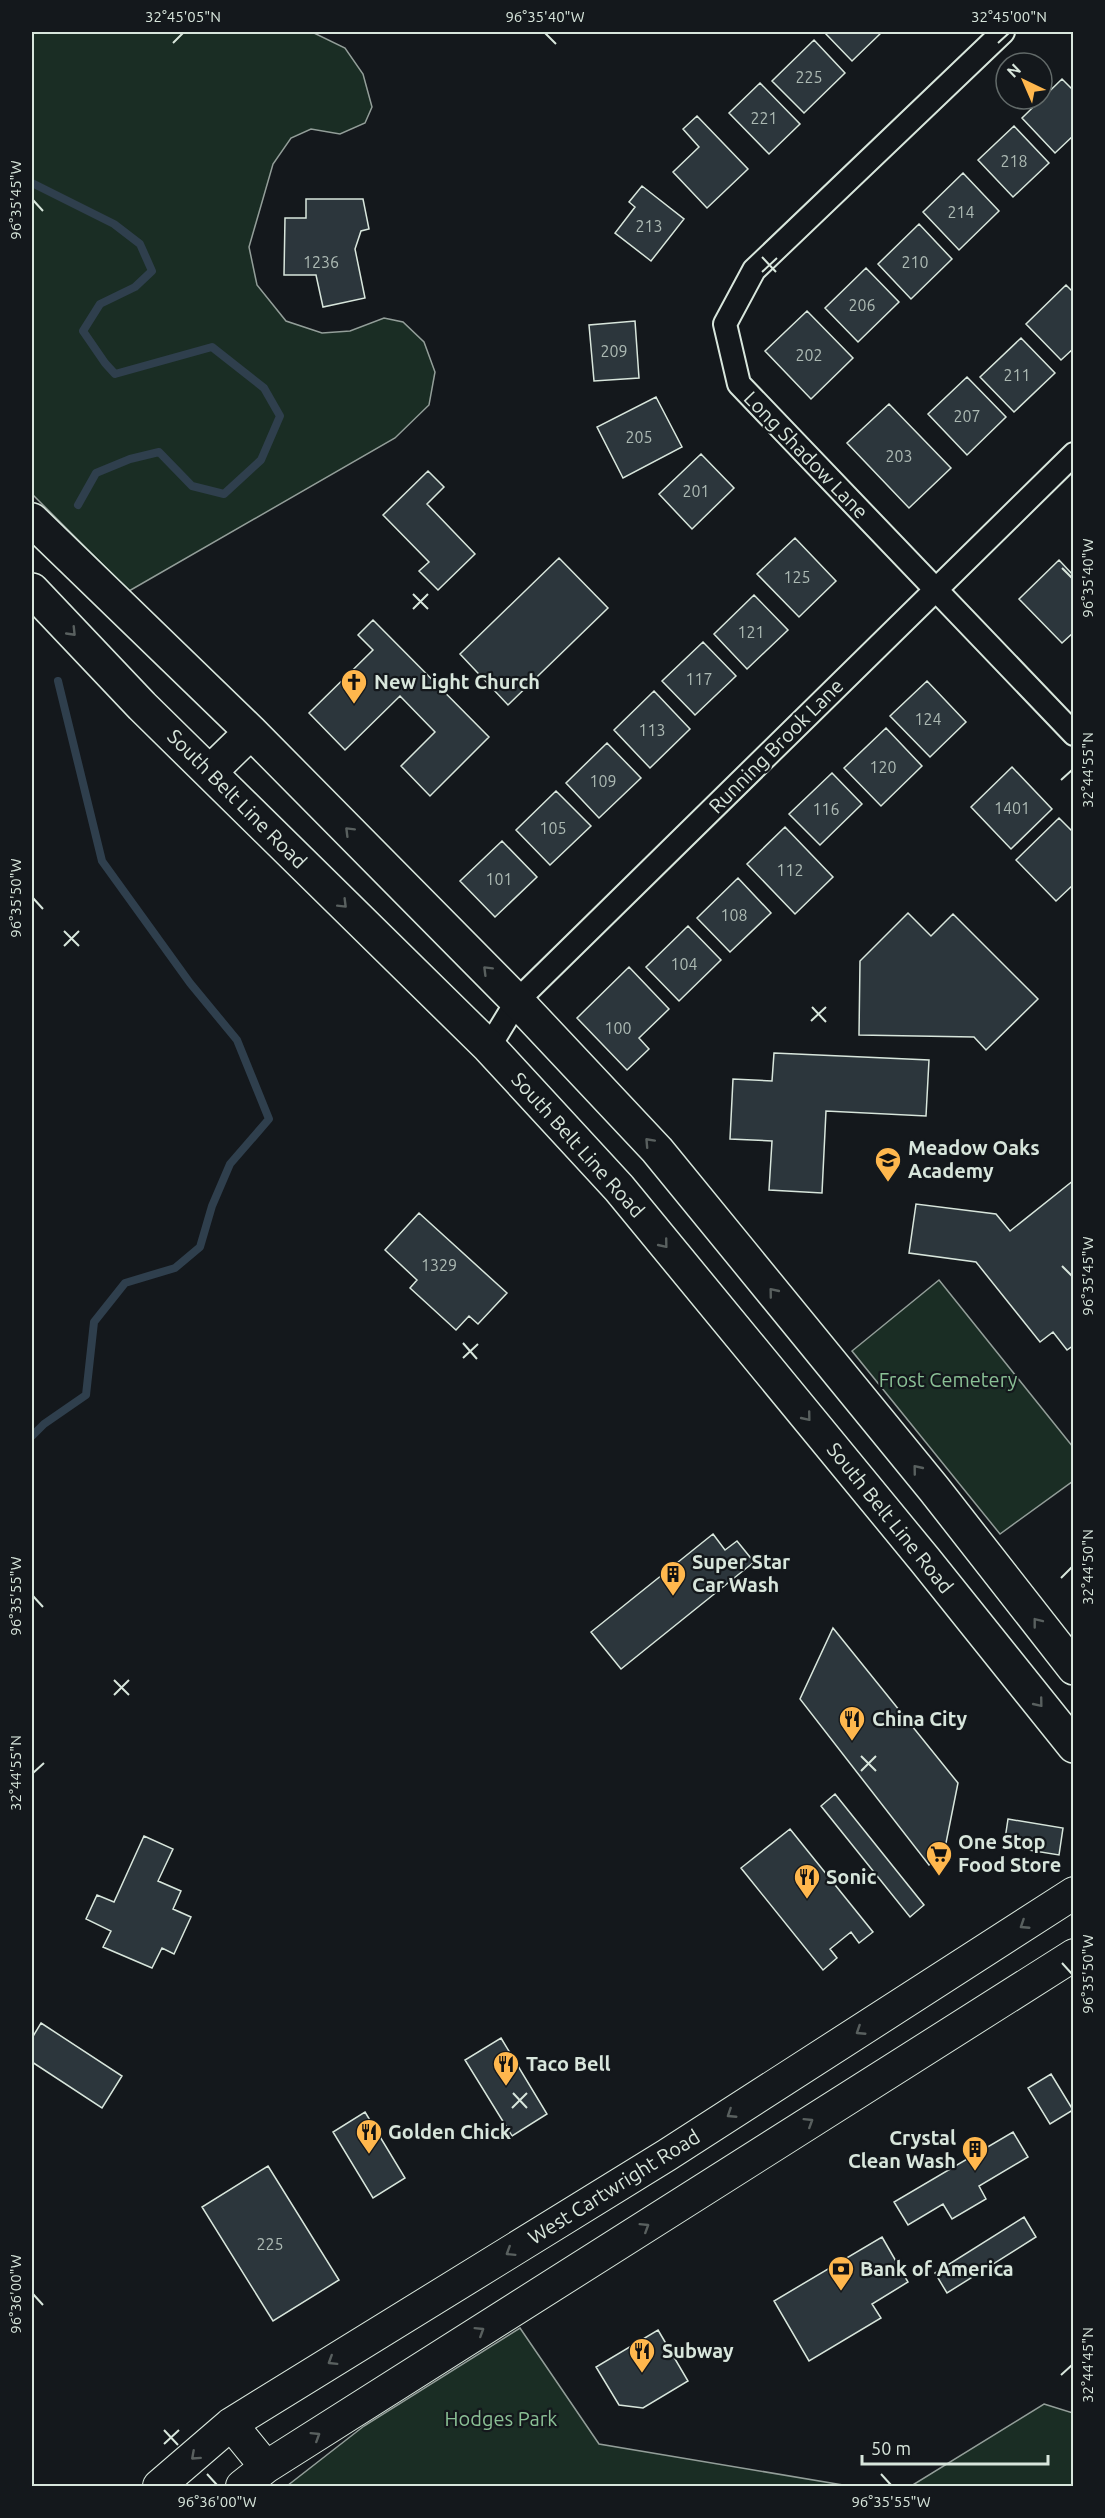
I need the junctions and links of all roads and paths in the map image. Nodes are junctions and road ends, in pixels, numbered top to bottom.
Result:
1 (1004, 32) edge
2 (1074, 454) edge
3 (32, 520) edge
4 (32, 590) edge
5 (935, 590) junction
6 (251, 732) junction
7 (1074, 734) edge
8 (210, 772) junction
9 (517, 1001) junction
10 (489, 1047) junction
11 (862, 1484) junction
12 (999, 1574) junction
13 (1074, 1668) edge
14 (1074, 1746) edge
15 (1074, 1893) edge
16 (1074, 1955) edge
17 (667, 2155) junction
18 (695, 2195) junction
19 (231, 2424) junction
20 (266, 2467) junction
21 (159, 2487) edge
22 (242, 2487) edge

1 - 5 street, Long Shadow Lane
2 - 5 street, Running Brook Lane
3 - 6 main road
4 -> 8 main road, South Belt Line Road
5 - 7 street, Long Shadow Lane
5 - 9 street, Running Brook Lane
6 - 8 main road
9 -> 6 main road
8 -> 10 main road, South Belt Line Road
9 - 10 street, Running Brook Lane
12 -> 9 main road
10 -> 11 main road, South Belt Line Road
11 - 12 main road
11 -> 14 main road, South Belt Line Road
13 -> 12 main road
15 -> 17 main road, West Cartwright Road
18 -> 16 main road
17 - 18 main road
17 -> 19 main road, West Cartwright Road
20 -> 18 main road
19 - 20 main road
19 -> 21 main road, West Cartwright Road
20 - 22 main road

